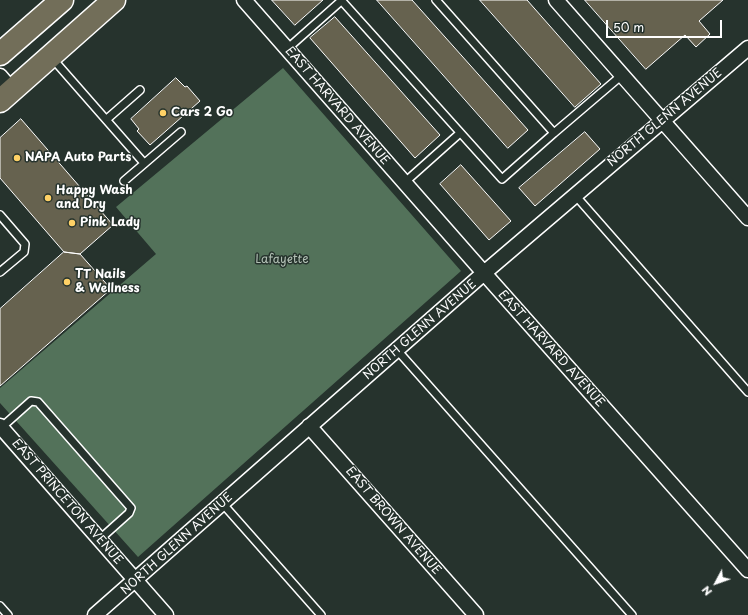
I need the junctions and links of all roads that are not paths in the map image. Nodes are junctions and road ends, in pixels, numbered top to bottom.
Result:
1 (62, 0) edge
2 (114, 0) edge
3 (244, 0) edge
4 (341, 0) edge
5 (436, 0) edge
6 (556, 0) edge
7 (748, 48) edge
8 (287, 50) junction
9 (0, 54) edge
10 (51, 56) junction
11 (622, 75) junction
12 (4, 89) edge
13 (140, 90) dead end
14 (106, 120) junction
15 (662, 121) junction
16 (181, 132) dead end
17 (460, 133) junction
18 (554, 133) junction
19 (144, 163) junction
20 (124, 181) dead end
21 (404, 182) junction
22 (575, 195) junction
23 (0, 215) edge
24 (748, 218) edge
25 (0, 272) edge
26 (484, 273) junction
27 (397, 350) junction
28 (748, 392) edge
29 (309, 426) junction
30 (1, 427) edge
31 (222, 503) junction
32 (100, 539) junction
33 (748, 570) edge
34 (136, 581) junction
35 (0, 606) edge
36 (8, 615) edge
37 (96, 615) edge
38 (166, 615) edge
39 (321, 615) edge
40 (476, 615) edge
41 (632, 615) edge

1 - 9 main road
2 - 10 main road
3 - 8 street, EAST HARVARD AVENUE
4 - 8 lane
4 - 17 lane
5 - 18 lane
6 - 11 street
7 - 15 street, NORTH GLENN AVENUE
8 - 21 street, EAST HARVARD AVENUE
10 - 12 main road
10 - 14 lane
11 - 15 street
11 - 18 lane
13 - 14 lane
14 - 19 lane
15 - 22 street, NORTH GLENN AVENUE
15 - 24 street
16 - 19 lane
17 - 18 lane
17 - 21 lane
19 - 20 lane
21 - 26 street, EAST HARVARD AVENUE
22 - 26 street, NORTH GLENN AVENUE
22 - 28 lane
23 - 25 lane
26 - 27 street, NORTH GLENN AVENUE
26 - 33 street, EAST HARVARD AVENUE
27 - 29 street, NORTH GLENN AVENUE
27 - 41 lane
29 - 31 street, NORTH GLENN AVENUE
29 - 40 street, EAST BROWN AVENUE
30 - 32 street, EAST PRINCETON AVENUE
30 - 32 lane
31 - 34 street, NORTH GLENN AVENUE
31 - 39 lane
32 - 34 street, EAST PRINCETON AVENUE
34 - 37 street, NORTH GLENN AVENUE
34 - 38 street, EAST PRINCETON AVENUE
35 - 36 lane

